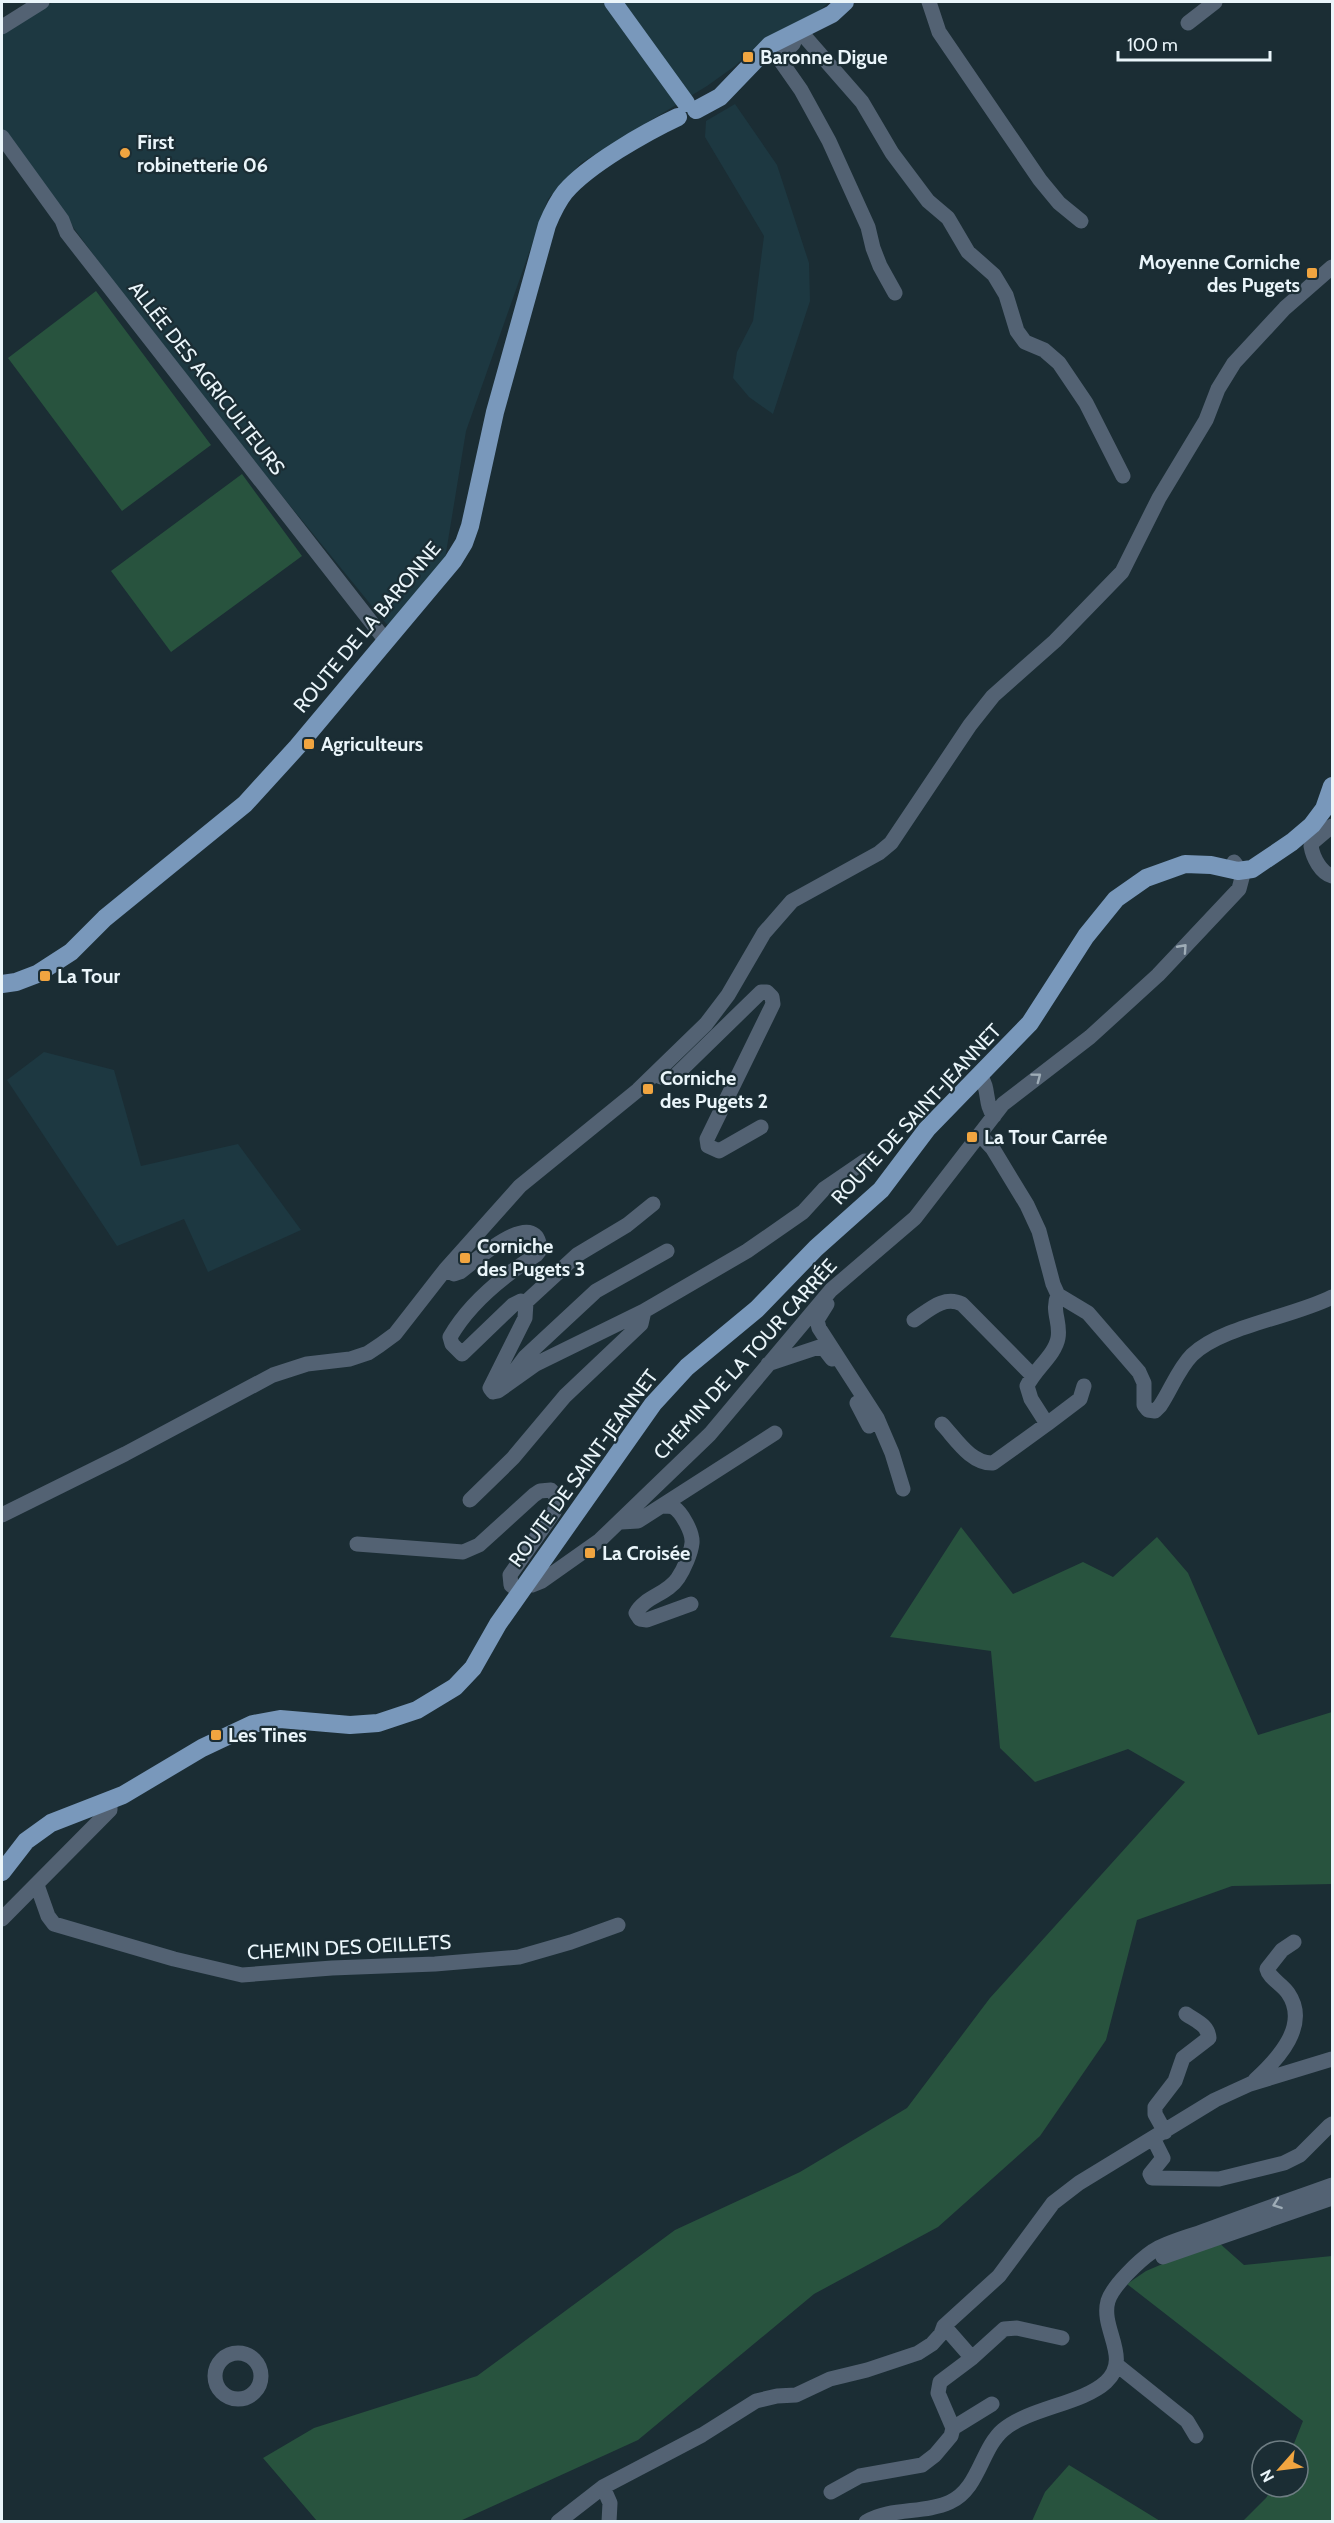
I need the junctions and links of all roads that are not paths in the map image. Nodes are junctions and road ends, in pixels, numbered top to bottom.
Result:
1 (42, 2) edge
2 (613, 2) edge
3 (845, 2) edge
4 (929, 2) edge
5 (1215, 2) edge
6 (1188, 23) dead end
7 (2, 27) edge
8 (799, 30) junction
9 (684, 109) junction
10 (2, 137) edge
11 (1081, 221) dead end
12 (1332, 267) edge
13 (895, 293) dead end
14 (1123, 476) dead end
15 (386, 641) junction
16 (1332, 786) edge
17 (1328, 809) edge
18 (1332, 826) edge
19 (1238, 866) junction
20 (1332, 876) edge
21 (2, 984) edge
22 (655, 1074) junction
23 (980, 1076) junction
24 (994, 1116) junction
25 (761, 1127) dead end
26 (981, 1136) junction
27 (865, 1161) dead end
28 (653, 1204) dead end
29 (667, 1251) dead end
30 (445, 1270) junction
31 (831, 1290) junction
32 (1058, 1295) junction
33 (1332, 1297) edge
34 (526, 1302) junction
35 (644, 1311) junction
36 (914, 1320) dead end
37 (768, 1364) junction
38 (1032, 1375) junction
39 (1084, 1386) dead end
40 (504, 1387) junction
41 (942, 1424) dead end
42 (1047, 1424) junction
43 (869, 1426) dead end
44 (775, 1433) dead end
45 (903, 1489) dead end
46 (470, 1500) dead end
47 (663, 1506) junction
48 (2, 1515) edge
49 (621, 1522) junction
50 (357, 1544) dead end
51 (524, 1588) junction
52 (691, 1604) dead end
53 (110, 1800) junction
54 (2, 1872) edge
55 (38, 1885) junction
56 (2, 1919) edge
57 (618, 1925) dead end
58 (1294, 1942) dead end
59 (1186, 2014) dead end
60 (1278, 2056) junction
61 (1332, 2060) edge
62 (1292, 2071) junction
63 (1250, 2084) junction
64 (1332, 2124) edge
65 (1159, 2135) junction
66 (1332, 2185) edge
67 (1332, 2198) edge
68 (1143, 2260) junction
69 (944, 2327) junction
70 (1062, 2338) dead end
71 (972, 2358) junction
72 (1117, 2365) junction
73 (992, 2404) dead end
74 (953, 2428) junction
75 (1196, 2436) dead end
76 (603, 2487) junction
77 (831, 2492) dead end
78 (558, 2522) edge
79 (609, 2522) edge
80 (866, 2522) edge

1 - 7 street
2 - 9 main road
3 - 8 main road, ROUTE DE LA BARONNE
4 - 11 street
5 - 6 street
8 - 9 main road, ROUTE DE LA BARONNE
8 - 13 street
8 - 14 street
9 - 15 main road, ROUTE DE LA BARONNE
10 - 15 street, ALLÉE DES AGRICULTEURS
12 - 22 street
15 - 21 main road, ROUTE DE LA BARONNE
16 - 17 main road
17 - 19 main road
18 - 20 street
19 - 23 main road, ROUTE DE SAINT-JEANNET
24 -> 19 street, CHEMIN DE LA TOUR CARRÉE
22 - 25 street
22 - 30 street
23 - 24 street
23 - 51 main road, ROUTE DE SAINT-JEANNET
24 - 26 street, CHEMIN DE LA TOUR CARRÉE
26 - 31 street, CHEMIN DE LA TOUR CARRÉE
26 - 32 street
27 - 35 street
28 - 34 street
29 - 40 street
30 - 34 street
30 - 48 street
31 - 37 street, CHEMIN DE LA TOUR CARRÉE
31 - 45 street
32 - 33 street
32 - 38 street
34 - 40 street
35 - 40 street
35 - 46 street
36 - 38 street
37 - 43 street
37 - 49 street, CHEMIN DE LA TOUR CARRÉE
38 - 42 street
39 - 42 street
41 - 42 street
44 - 47 street
47 - 49 street
47 - 52 street
49 - 51 street, CHEMIN DE LA TOUR CARRÉE
50 - 51 street
51 - 53 main road, ROUTE DE SAINT-JEANNET
53 - 54 main road, ROUTE DE SAINT-JEANNET
53 - 55 street
55 - 56 street
55 - 57 street, CHEMIN DES OEILLETS
58 - 60 street
59 - 65 street
60 - 62 street
60 - 63 street
61 - 62 street
62 - 63 street
63 - 65 street
64 - 65 street
65 - 69 street
66 -> 68 street
67 - 68 street
68 - 72 street
69 - 71 street
69 - 76 street
70 - 71 street
71 - 74 street
72 - 75 street
72 - 80 street
73 - 74 street
74 - 77 street
76 - 78 street
76 - 79 street

